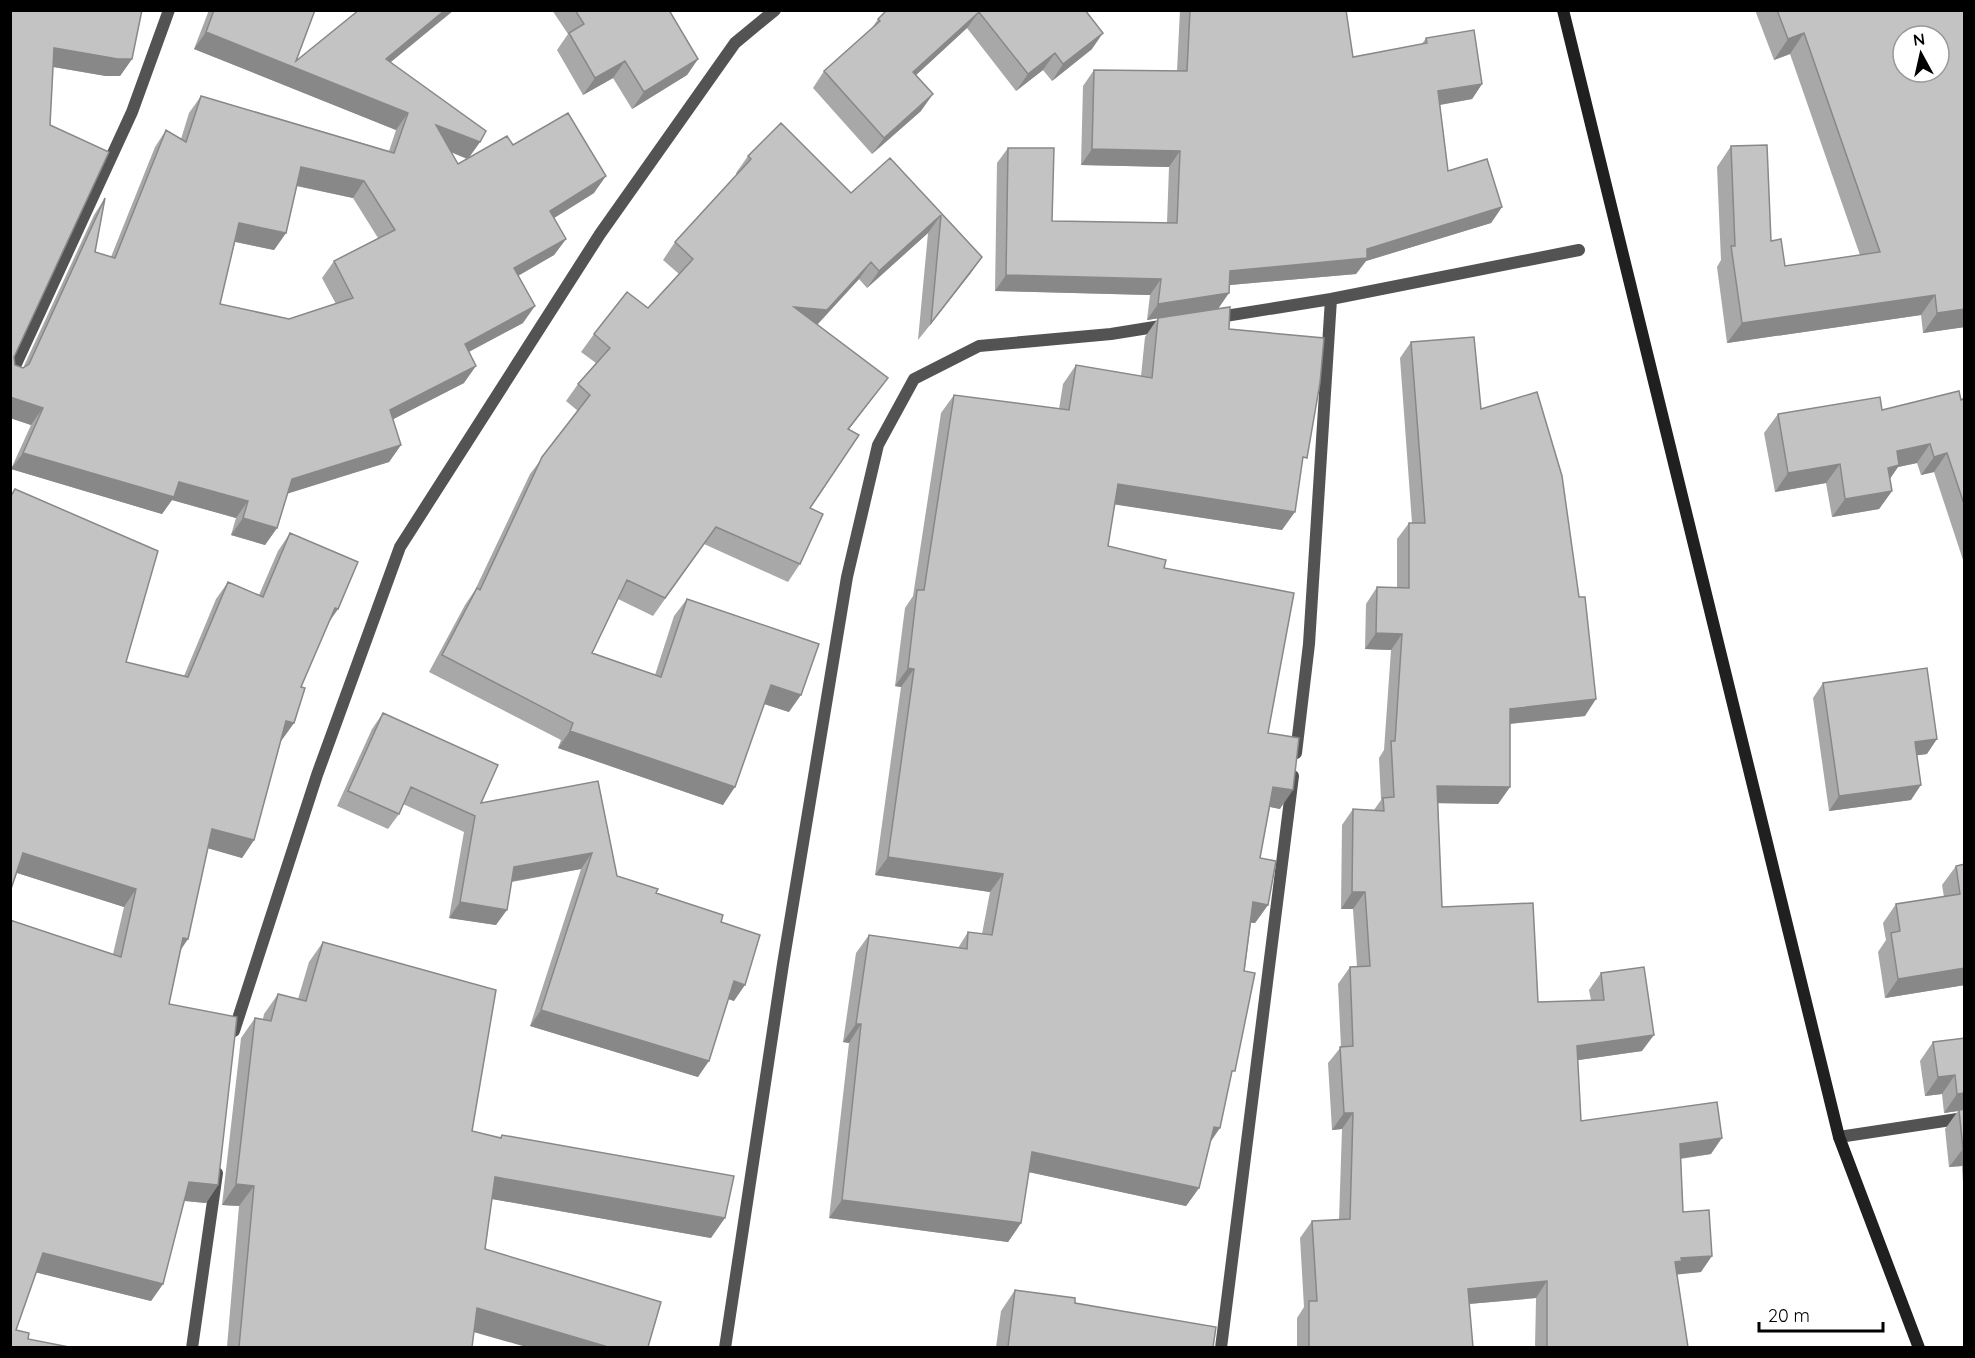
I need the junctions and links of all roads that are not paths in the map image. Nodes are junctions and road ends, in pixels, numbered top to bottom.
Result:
1 (169, 10) edge
2 (775, 10) edge
3 (1563, 10) edge
4 (1579, 250) dead end
5 (1331, 299) junction
6 (1203, 320) edge
7 (1180, 323) edge
8 (10, 377) edge
9 (232, 1047) edge
10 (1965, 1118) edge
11 (1839, 1137) junction
12 (219, 1162) edge
13 (192, 1347) edge
14 (725, 1347) edge
15 (1221, 1347) edge
16 (1919, 1347) edge

1 - 8 street
2 - 9 street
3 - 11 main road
4 - 5 street
5 - 6 street
5 - 15 street
7 - 14 street
10 - 11 street
11 - 16 main road
12 - 13 street

